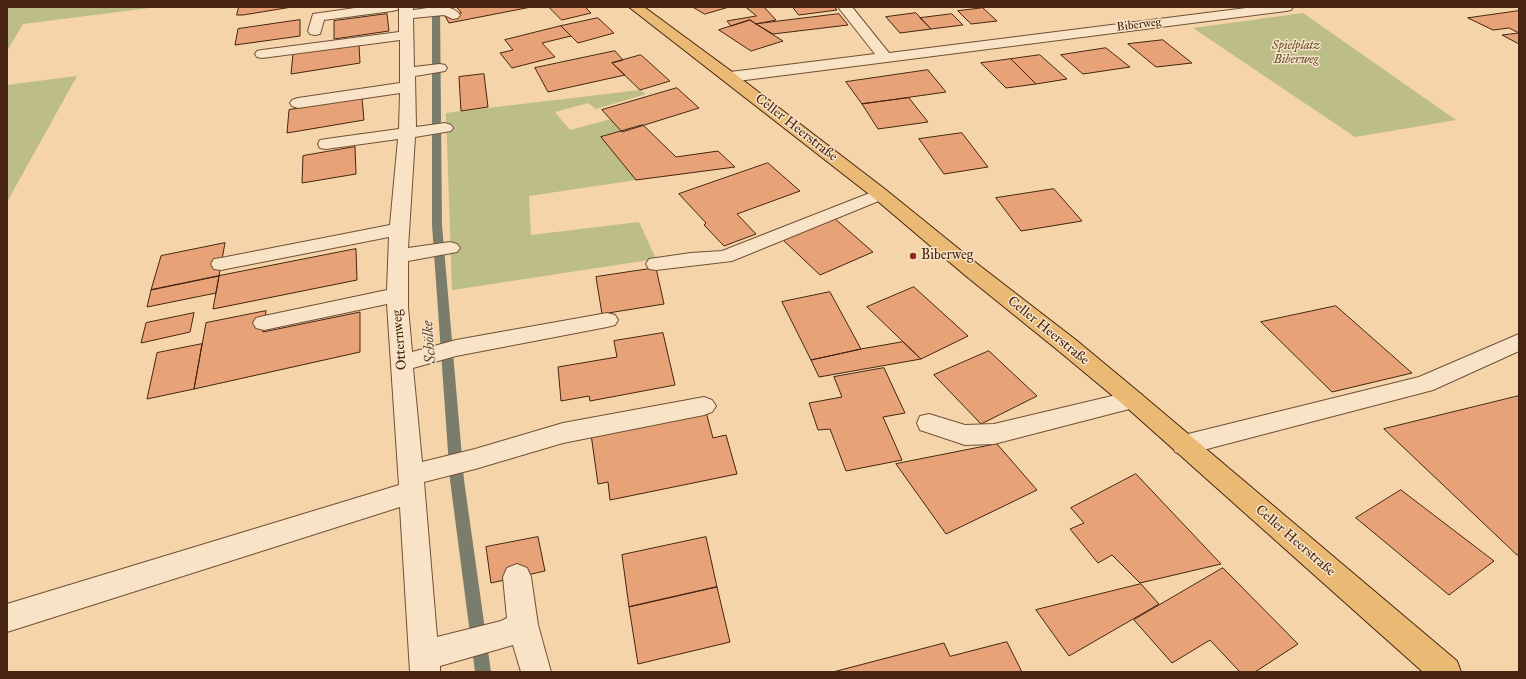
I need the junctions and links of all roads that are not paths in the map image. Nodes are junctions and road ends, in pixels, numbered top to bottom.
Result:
1 (636, 7) edge
2 (845, 7) edge
3 (1286, 7) edge
4 (449, 13) dead end
5 (406, 16) edge
6 (315, 31) dead end
7 (262, 54) dead end
8 (885, 57) junction
9 (440, 68) dead end
10 (412, 76) junction
11 (730, 77) junction
12 (298, 103) dead end
13 (446, 128) dead end
14 (416, 132) junction
15 (326, 144) dead end
16 (880, 194) junction
17 (399, 229) junction
18 (450, 248) dead end
19 (398, 256) junction
20 (221, 264) dead end
21 (656, 264) dead end
22 (397, 295) junction
23 (607, 320) dead end
24 (264, 323) dead end
25 (1519, 342) edge
26 (410, 361) junction
27 (1133, 400) junction
28 (704, 406) dead end
29 (929, 423) dead end
30 (1184, 445) junction
31 (418, 479) junction
32 (517, 577) dead end
33 (7, 618) edge
34 (514, 629) junction
35 (433, 658) edge
36 (536, 672) edge
37 (1446, 672) edge

1 - 11 main road, Celler Heerstraße
2 - 8 street
3 - 8 street, Biberweg
4 - 5 street
5 - 6 street
5 - 7 street
5 - 10 street, Otternweg
8 - 11 street, Biberweg
9 - 10 street
10 - 12 street
10 - 14 street, Otternweg
11 - 16 main road, Celler Heerstraße
13 - 14 street
14 - 15 street
14 - 17 street, Otternweg
16 - 21 street
16 - 27 main road, Celler Heerstraße
17 - 19 street, Otternweg
17 - 20 street
18 - 19 street
19 - 22 street, Otternweg
22 - 24 street
22 - 26 street, Otternweg
23 - 26 street
25 - 30 street
26 - 31 street, Otternweg
27 - 29 street
27 - 30 main road, Celler Heerstraße
28 - 31 street
30 - 37 main road, Celler Heerstraße
31 - 33 street
31 - 35 street, Otternweg
32 - 34 street
34 - 35 street
34 - 36 street

